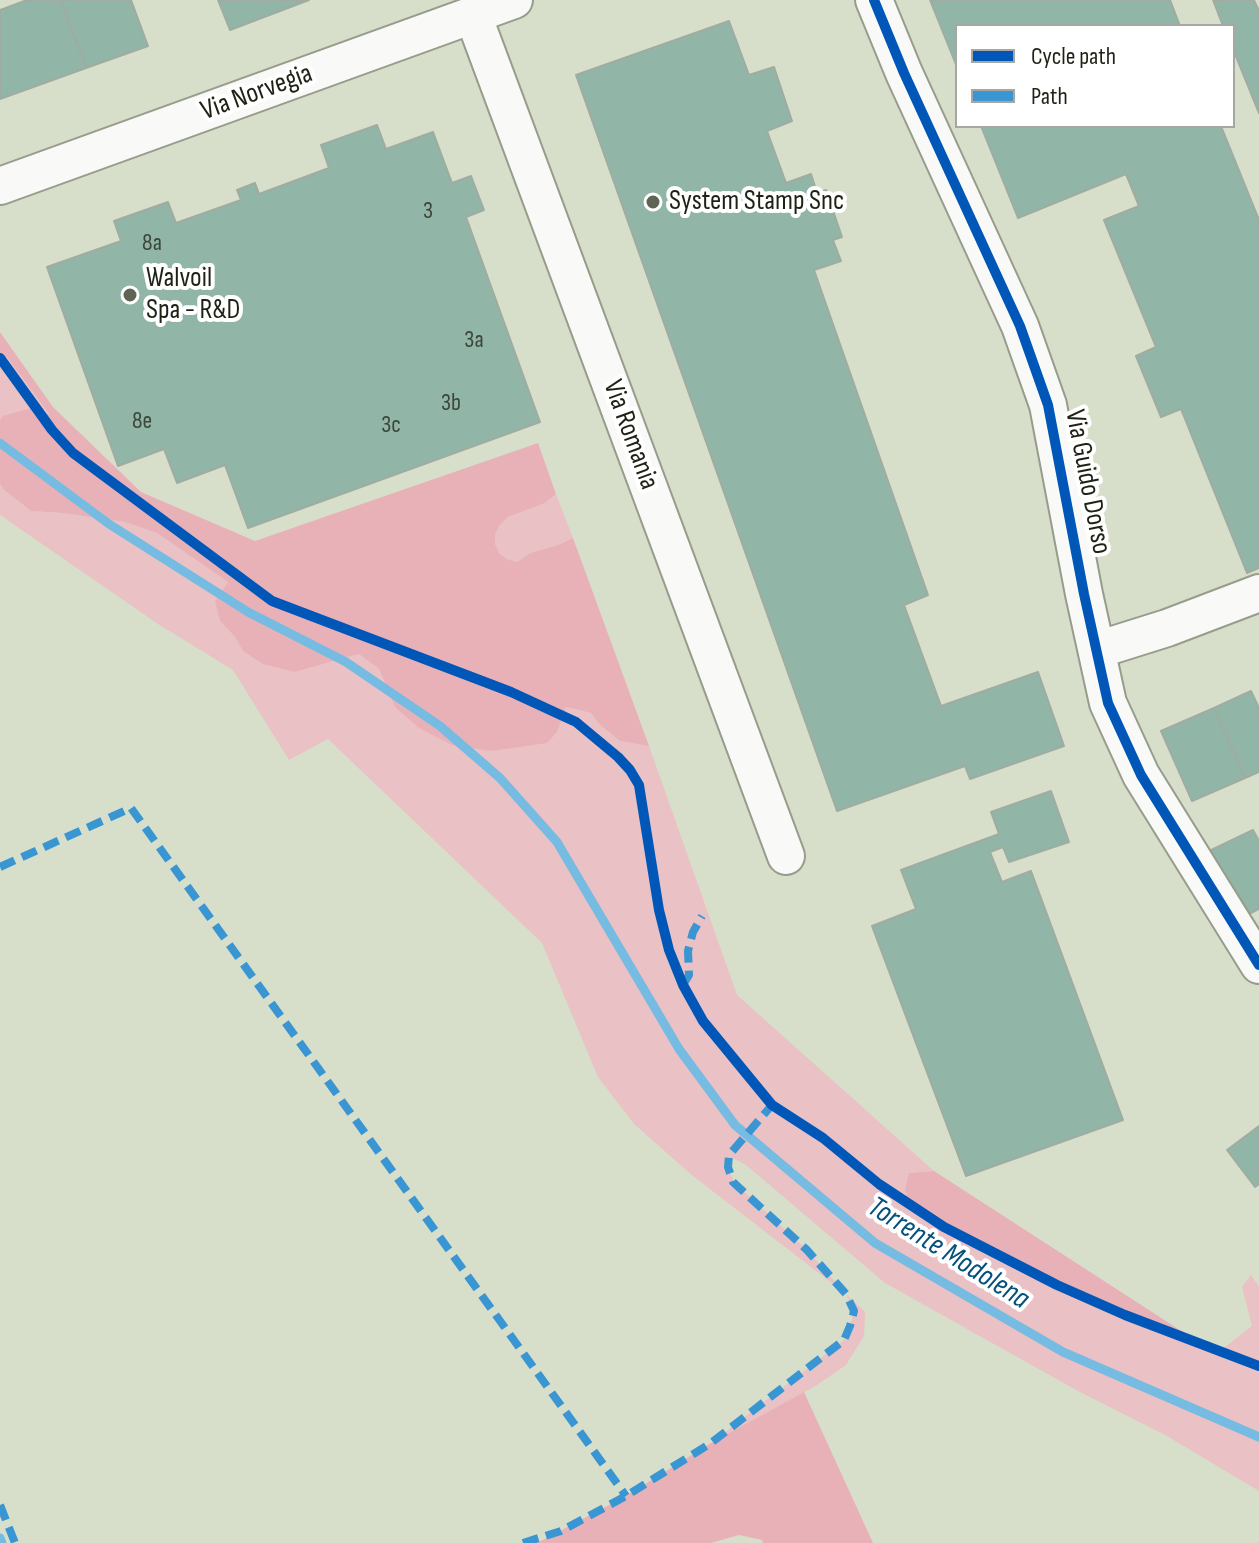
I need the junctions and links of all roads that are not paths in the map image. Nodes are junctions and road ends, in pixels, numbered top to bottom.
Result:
1 (514, 0) edge
2 (874, 0) edge
3 (473, 15) junction
4 (0, 186) edge
5 (1259, 593) edge
6 (1097, 650) junction
7 (786, 856) dead end
8 (1259, 965) edge

1 - 3 street, Via Norvegia
2 - 6 street, Via Guido Dorso
3 - 4 street, Via Norvegia
3 - 7 street, Via Romania
5 - 6 street
6 - 8 street, Via Guido Dorso

